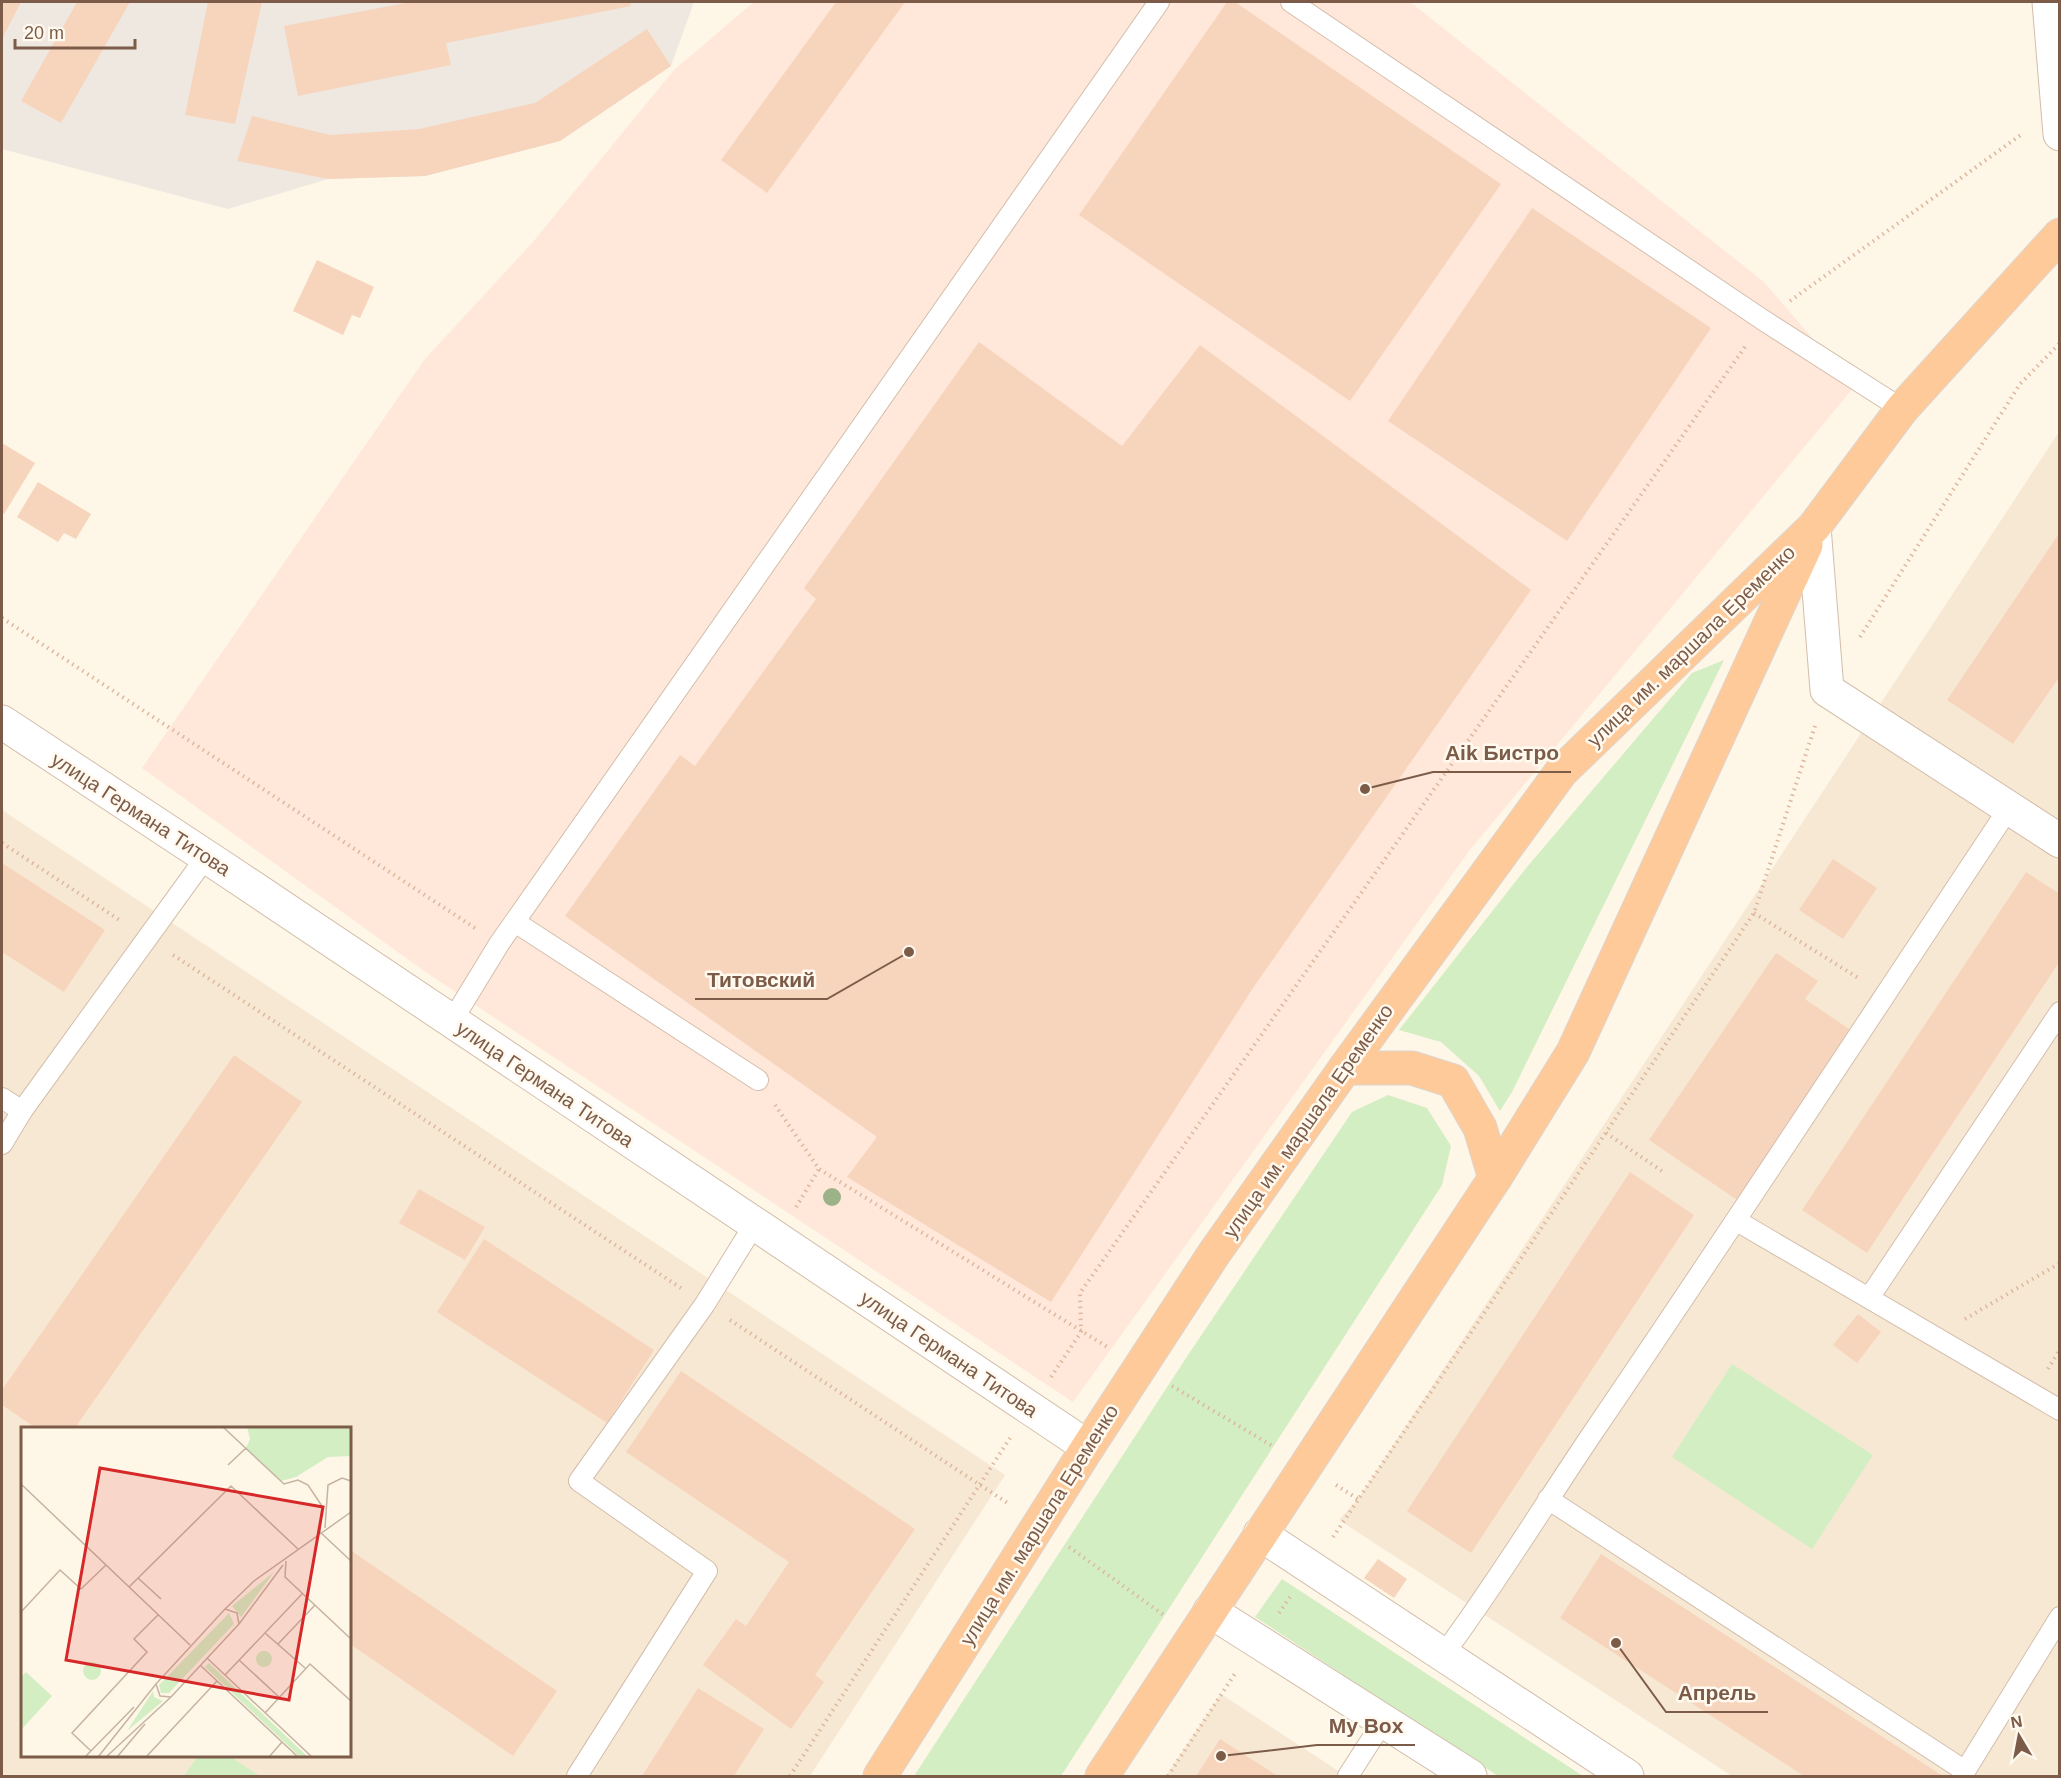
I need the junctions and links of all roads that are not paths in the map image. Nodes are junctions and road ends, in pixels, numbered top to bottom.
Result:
1 (1159, 2) edge
2 (1291, 2) edge
3 (2049, 2) edge
4 (2058, 122) edge
5 (2060, 235) edge
6 (1902, 409) junction
7 (1814, 527) junction
8 (2, 722) edge
9 (2009, 808) junction
10 (2060, 841) edge
11 (206, 857) junction
12 (515, 922) junction
13 (2060, 1012) edge
14 (452, 1022) junction
15 (1344, 1068) junction
16 (758, 1080) road end
17 (2, 1098) edge
18 (22, 1111) junction
19 (2, 1144) edge
20 (1495, 1178) junction
21 (1737, 1221) junction
22 (754, 1224) junction
23 (1869, 1298) junction
24 (2060, 1410) edge
25 (1088, 1448) junction
26 (1548, 1498) junction
27 (1260, 1534) junction
28 (2060, 1617) edge
29 (1202, 1624) junction
30 (1443, 1655) junction
31 (1384, 1720) junction
32 (1964, 1774) edge
33 (577, 1776) edge
34 (880, 1776) edge
35 (1102, 1776) edge
36 (1348, 1776) edge
37 (1470, 1776) edge
38 (1627, 1776) edge

1 - 12 lane
2 - 6 lane
3 - 4 street
5 - 6 highway, улица им. маршала Еременко
6 - 7 highway, улица им. маршала Еременко
7 - 9 street
7 - 15 highway, улица им. маршала Еременко
7 - 20 highway, улица им. маршала Еременко
8 - 11 street, улица Германа Титова
9 - 10 street
9 - 21 lane
11 - 14 street, улица Германа Титова
11 - 18 lane
12 - 14 lane
12 - 16 lane
13 - 23 lane
14 - 22 street, улица Германа Титова
15 - 20 highway
15 - 25 highway, улица им. маршала Еременко
17 - 18 lane
18 - 19 lane
20 - 27 highway, улица им. маршала Еременко
21 - 23 lane
21 - 26 lane
22 - 25 street, улица Германа Титова
22 - 33 lane
23 - 24 lane
25 - 34 highway, улица им. маршала Еременко
26 - 30 lane
26 - 32 lane
27 - 29 highway, улица им. маршала Еременко
27 - 30 street
28 - 32 lane
29 - 31 street
29 - 35 highway, улица им. маршала Еременко
30 - 38 street
31 - 36 lane
31 - 37 street

